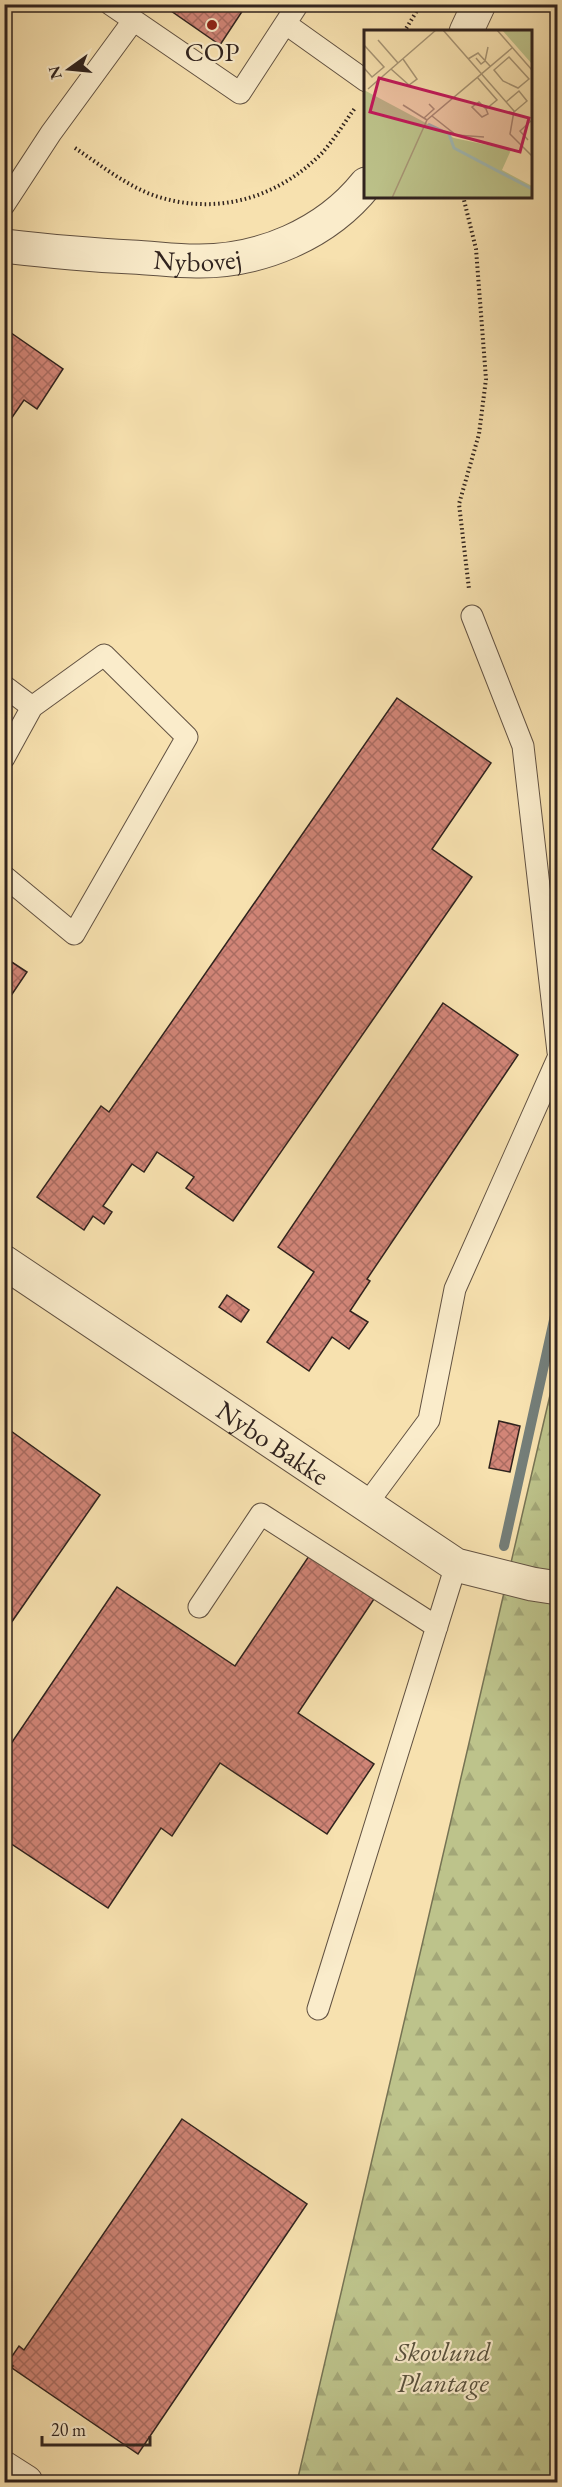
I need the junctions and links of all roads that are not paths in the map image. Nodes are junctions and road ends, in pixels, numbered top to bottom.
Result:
1 (110, 4) edge
2 (298, 4) edge
3 (479, 4) edge
4 (133, 21) junction
5 (286, 24) junction
6 (467, 30) edge
7 (364, 80) edge
8 (12, 178) edge
9 (364, 186) edge
10 (4, 205) edge
11 (4, 246) edge
12 (472, 615) road end
13 (4, 686) edge
14 (32, 706) junction
15 (4, 758) edge
16 (4, 876) edge
17 (558, 1052) edge
18 (558, 1058) edge
19 (4, 1262) edge
20 (366, 1504) junction
21 (456, 1565) junction
22 (558, 1588) edge
23 (199, 1607) dead end
24 (437, 1627) junction
25 (318, 2009) dead end
26 (4, 2468) edge
27 (26, 2482) edge

1 - 4 lane
2 - 5 lane
3 - 6 street
4 - 5 lane
4 - 8 lane
5 - 7 lane
8 - 10 lane
9 - 11 street, Nybovej
12 - 17 lane
13 - 14 lane
14 - 15 lane
14 - 16 lane
18 - 20 lane
19 - 20 street, Nybo Bakke
20 - 21 street, Nybo Bakke
21 - 22 street, Nybo Bakke
21 - 24 lane
23 - 24 lane
24 - 25 lane
26 - 27 street

